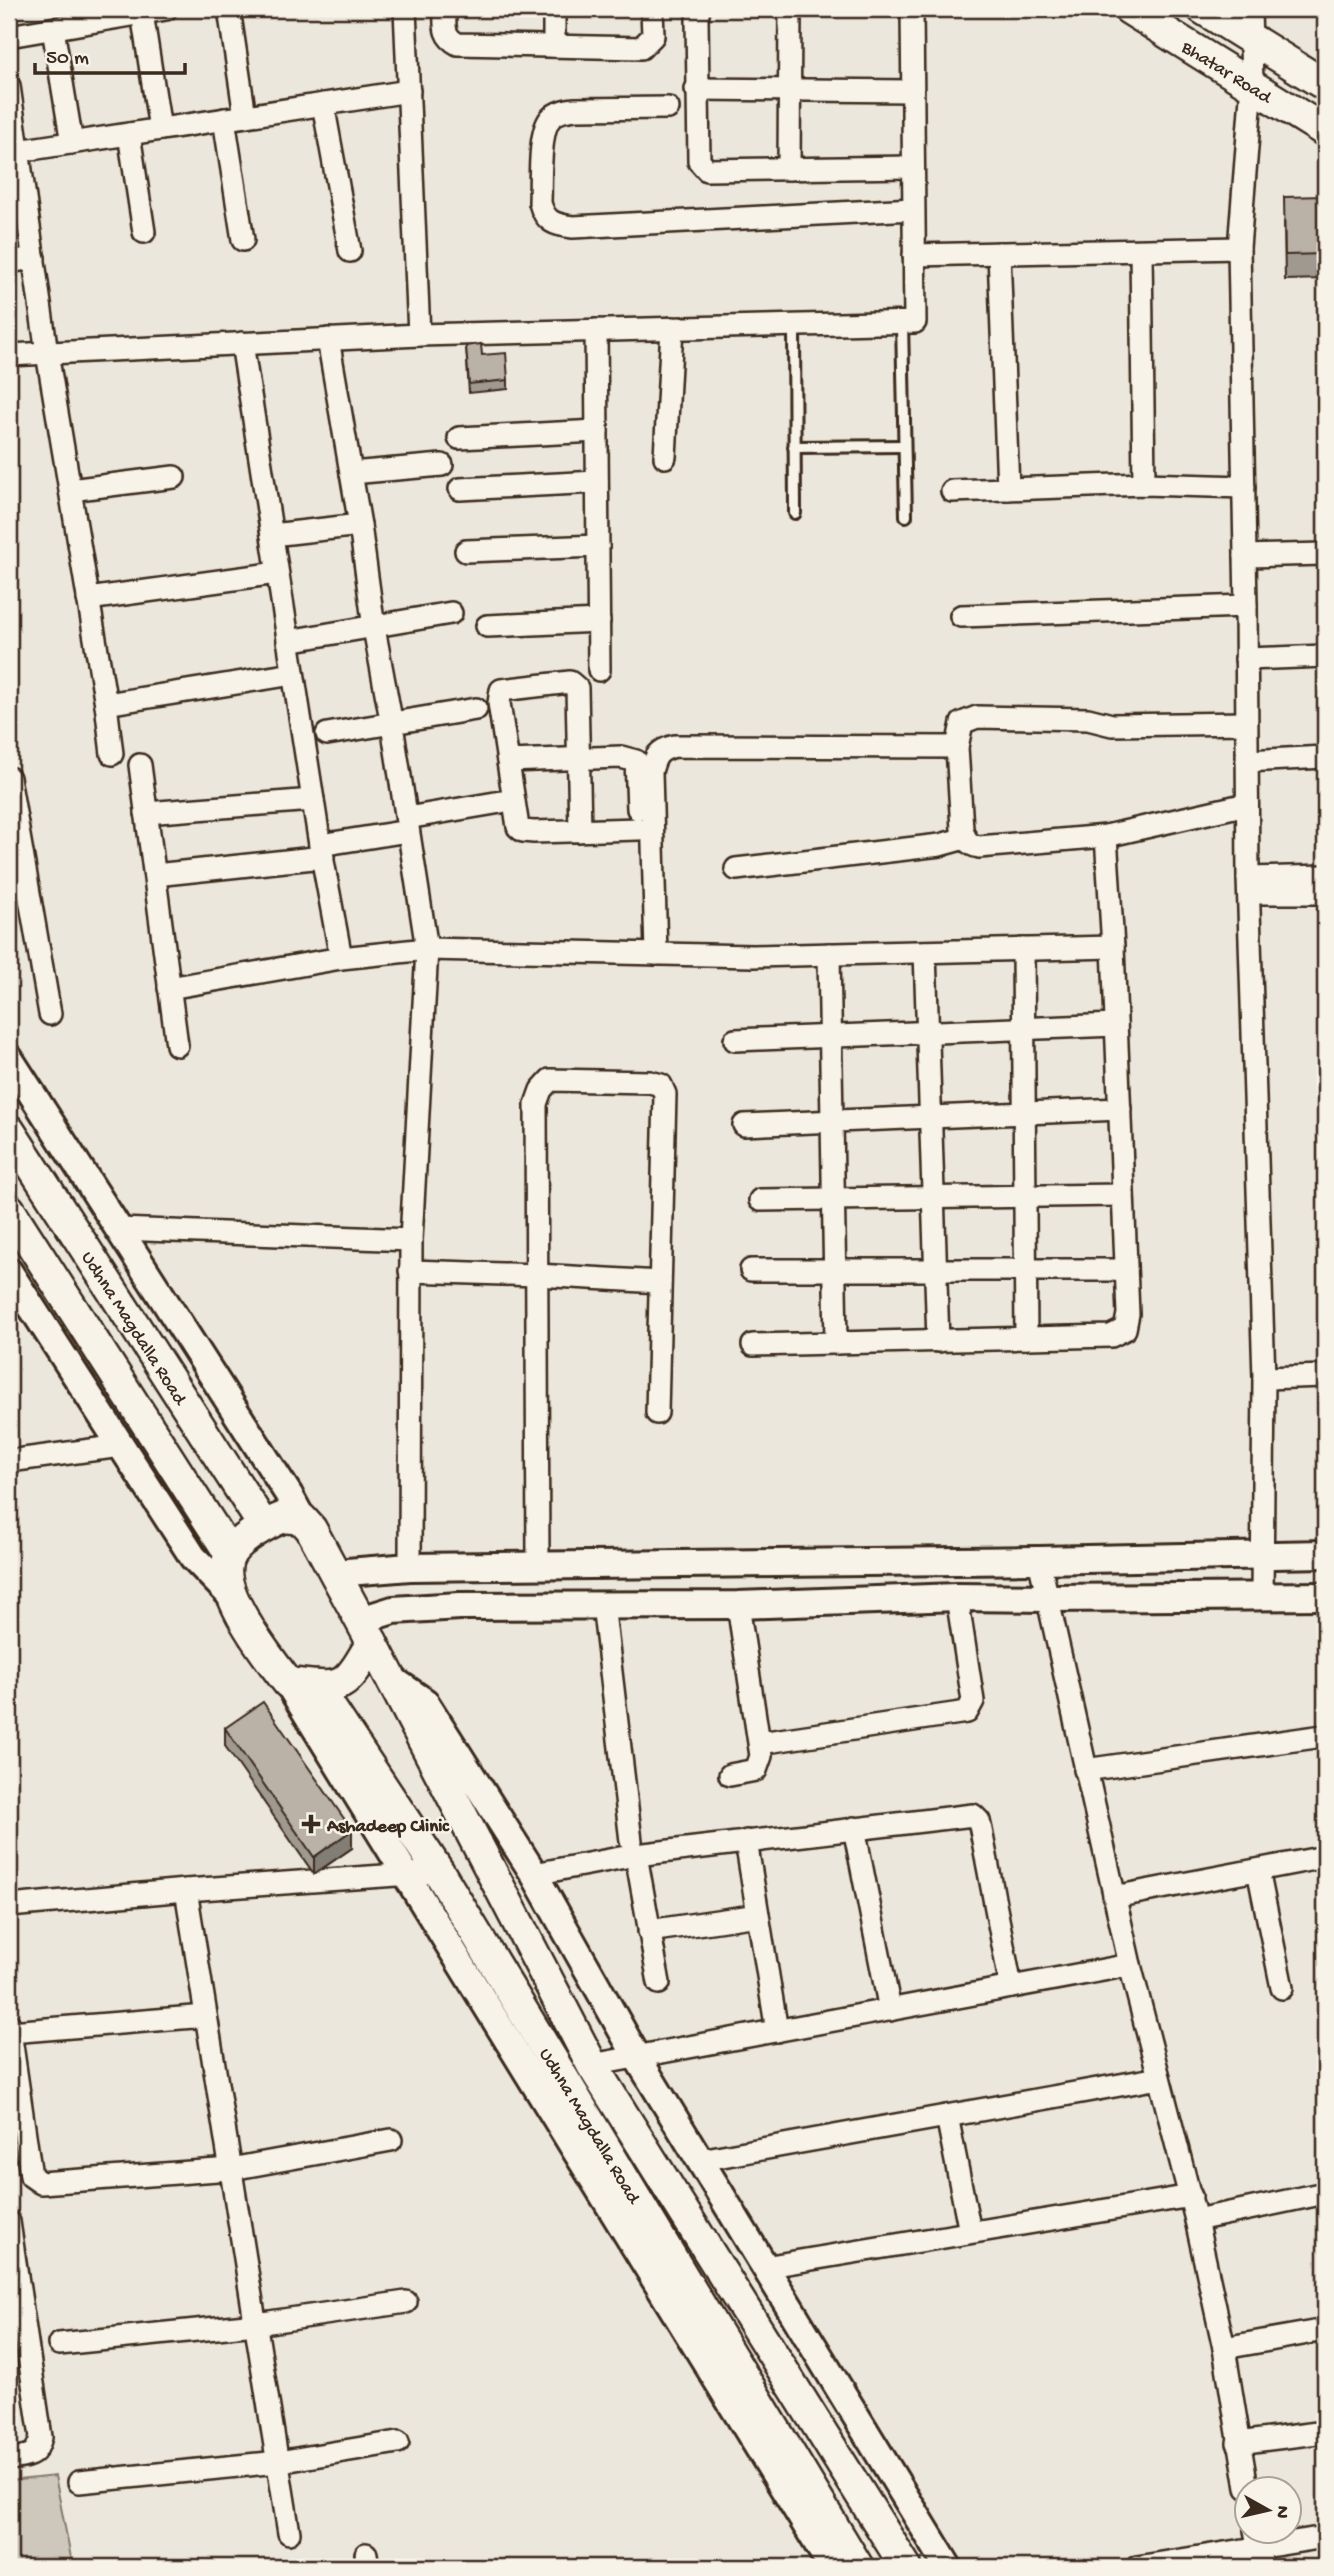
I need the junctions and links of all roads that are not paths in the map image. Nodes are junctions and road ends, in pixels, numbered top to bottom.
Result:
1 (166, 9) edge
2 (229, 9) edge
3 (405, 9) edge
4 (445, 9) edge
5 (554, 9) edge
6 (652, 9) edge
7 (699, 9) edge
8 (790, 9) edge
9 (912, 9) edge
10 (1129, 9) edge
11 (1203, 9) edge
12 (142, 13) junction
13 (1250, 23) edge
14 (53, 29) junction
15 (9, 36) edge
16 (554, 46) junction
17 (1252, 84) junction
18 (1325, 85) edge
19 (9, 86) edge
20 (696, 89) junction
21 (789, 90) junction
22 (409, 91) junction
23 (912, 91) junction
24 (323, 104) junction
25 (668, 108) dead end
26 (234, 118) junction
27 (12, 127) edge
28 (160, 129) junction
29 (1325, 131) edge
30 (130, 134) junction
31 (72, 143) junction
32 (18, 151) junction
33 (913, 167) junction
34 (789, 169) junction
35 (913, 209) junction
36 (144, 232) dead end
37 (243, 240) dead end
38 (1239, 248) junction
39 (350, 251) dead end
40 (1141, 251) junction
41 (999, 253) junction
42 (914, 255) junction
43 (34, 258) junction
44 (9, 261) edge
45 (902, 322) junction
46 (793, 325) junction
47 (672, 328) junction
48 (596, 330) junction
49 (419, 335) junction
50 (328, 339) junction
51 (242, 343) junction
52 (47, 353) junction
53 (9, 355) edge
54 (597, 431) junction
55 (459, 438) dead end
56 (904, 446) junction
57 (794, 447) junction
58 (666, 457) dead end
59 (442, 465) dead end
60 (351, 473) junction
61 (174, 477) dead end
62 (597, 482) junction
63 (1144, 484) junction
64 (1244, 487) junction
65 (70, 489) junction
66 (460, 489) dead end
67 (1008, 489) junction
68 (952, 491) dead end
69 (794, 513) dead end
70 (906, 516) dead end
71 (360, 525) junction
72 (272, 536) junction
73 (598, 546) junction
74 (466, 551) dead end
75 (1325, 554) edge
76 (1245, 555) junction
77 (277, 573) junction
78 (88, 599) junction
79 (1246, 606) junction
80 (451, 613) dead end
81 (961, 616) dead end
82 (599, 621) junction
83 (487, 626) dead end
84 (374, 628) junction
85 (288, 641) junction
86 (1325, 656) edge
87 (1246, 659) junction
88 (599, 670) dead end
89 (293, 674) junction
90 (106, 704) junction
91 (476, 709) dead end
92 (1246, 723) junction
93 (392, 725) junction
94 (327, 734) dead end
95 (957, 747) junction
96 (112, 754) dead end
97 (1325, 757) edge
98 (578, 760) junction
99 (508, 761) junction
100 (1247, 761) junction
101 (140, 765) dead end
102 (9, 778) edge
103 (313, 800) junction
104 (500, 802) dead end
105 (1247, 804) junction
106 (146, 813) junction
107 (407, 824) junction
108 (639, 829) junction
109 (580, 831) junction
110 (1106, 836) junction
111 (965, 838) junction
112 (322, 851) junction
113 (736, 869) dead end
114 (17, 871) edge
115 (155, 875) junction
116 (1325, 876) edge
117 (1248, 886) junction
118 (1325, 893) edge
119 (1113, 947) junction
120 (427, 949) junction
121 (1023, 949) junction
122 (925, 952) junction
123 (652, 954) junction
124 (829, 954) junction
125 (341, 958) junction
126 (169, 988) junction
127 (50, 1014) dead end
128 (1116, 1025) junction
129 (1023, 1029) junction
130 (928, 1033) junction
131 (831, 1036) junction
132 (736, 1040) dead end
133 (177, 1045) dead end
134 (9, 1058) edge
135 (1120, 1109) junction
136 (1024, 1114) junction
137 (931, 1117) junction
138 (832, 1121) junction
139 (744, 1125) dead end
140 (9, 1130) edge
141 (1123, 1195) junction
142 (1025, 1196) junction
143 (934, 1197) junction
144 (833, 1199) junction
145 (760, 1200) dead end
146 (9, 1209) edge
147 (119, 1229) junction
148 (411, 1240) junction
149 (751, 1270) dead end
150 (835, 1270) junction
151 (936, 1270) junction
152 (1025, 1270) junction
153 (1126, 1270) junction
154 (410, 1272) junction
155 (537, 1275) junction
156 (54, 1279) junction
157 (12, 1281) edge
158 (660, 1282) junction
159 (1026, 1338) junction
160 (938, 1341) junction
161 (836, 1343) junction
162 (753, 1345) dead end
163 (1325, 1376) edge
164 (1264, 1378) junction
165 (657, 1413) dead end
166 (121, 1446) junction
167 (9, 1461) edge
168 (302, 1519) junction
169 (263, 1525) junction
170 (230, 1554) junction
171 (1261, 1554) junction
172 (1325, 1554) edge
173 (1039, 1560) junction
174 (538, 1566) junction
175 (410, 1567) junction
176 (335, 1573) junction
177 (1262, 1596) junction
178 (1325, 1596) edge
179 (232, 1597) junction
180 (957, 1597) junction
181 (1047, 1598) junction
182 (603, 1604) junction
183 (738, 1605) junction
184 (367, 1631) junction
185 (390, 1678) junction
186 (302, 1684) junction
187 (1323, 1736) dead end
188 (760, 1743) junction
189 (1086, 1770) junction
190 (730, 1775) dead end
191 (854, 1828) junction
192 (746, 1841) junction
193 (633, 1848) junction
194 (1325, 1857) edge
195 (1258, 1870) junction
196 (439, 1872) junction
197 (404, 1874) junction
198 (534, 1874) junction
199 (186, 1889) junction
200 (1114, 1897) junction
201 (9, 1906) edge
202 (758, 1915) junction
203 (649, 1931) junction
204 (1130, 1965) junction
205 (659, 1983) dead end
206 (1011, 1987) junction
207 (1282, 1988) dead end
208 (890, 2010) junction
209 (206, 2016) junction
210 (9, 2028) edge
211 (777, 2031) junction
212 (637, 2057) junction
213 (592, 2065) junction
214 (1159, 2078) junction
215 (13, 2082) edge
216 (947, 2116) junction
217 (391, 2140) dead end
218 (700, 2161) junction
219 (231, 2169) junction
220 (1325, 2193) edge
221 (1191, 2196) junction
222 (1196, 2220) junction
223 (9, 2222) edge
224 (970, 2232) junction
225 (12, 2261) edge
226 (764, 2267) junction
227 (406, 2302) dead end
228 (256, 2324) junction
229 (1325, 2330) edge
230 (58, 2344) dead end
231 (1224, 2348) junction
232 (1325, 2432) edge
233 (398, 2442) dead end
234 (1238, 2443) junction
235 (9, 2459) edge
236 (278, 2462) junction
237 (1244, 2474) edge
238 (79, 2482) dead end
239 (289, 2533) dead end
240 (1325, 2537) edge
241 (1258, 2549) edge
242 (832, 2567) edge
243 (858, 2567) edge
244 (906, 2567) edge
245 (948, 2567) edge
246 (1137, 2567) edge

1 - 12 street
2 - 26 street
3 - 22 street
4 - 16 street
5 - 16 street
6 - 16 street
7 - 20 street
8 - 21 street
9 - 23 street
10 - 17 main road, Bhatar Road
11 - 13 main road
12 - 14 street
12 - 28 street
13 - 17 street
13 - 18 main road
14 - 15 street
14 - 31 street
17 - 29 main road, Bhatar Road
17 - 38 street
19 - 27 street
20 - 21 street
20 - 34 street
21 - 23 street
21 - 34 street
22 - 24 street
22 - 49 street
23 - 33 street
24 - 26 street
24 - 39 street
25 - 35 street
26 - 28 street
26 - 37 street
27 - 32 street
28 - 30 street
30 - 31 street
30 - 36 street
31 - 32 street
32 - 43 street
33 - 34 street
33 - 35 street
35 - 42 street
38 - 40 street
38 - 64 street
40 - 41 street
40 - 63 street
41 - 42 street
41 - 67 street
42 - 45 street
43 - 44 street
43 - 52 street
45 - 46 street
45 - 56 lane
46 - 47 street
46 - 57 lane
47 - 48 street
47 - 58 street
48 - 49 street
48 - 54 street
49 - 50 street
50 - 51 street
50 - 60 street
51 - 52 street
51 - 72 street
52 - 53 street
52 - 65 street
54 - 55 street
54 - 62 street
56 - 57 lane
56 - 70 lane
57 - 69 lane
59 - 60 street
60 - 71 street
61 - 65 street
62 - 66 street
62 - 73 street
63 - 64 street
63 - 67 street
64 - 76 street
65 - 78 street
67 - 68 street
71 - 72 street
71 - 84 street
72 - 77 street
73 - 74 street
73 - 82 street
75 - 76 street
76 - 79 street
77 - 78 street
77 - 85 street
78 - 90 street
79 - 81 street
79 - 87 street
80 - 84 street
82 - 83 street
82 - 88 street
84 - 85 street
84 - 93 street
85 - 89 street
86 - 87 street
87 - 92 street
89 - 90 street
89 - 103 street
90 - 96 street
91 - 93 street
92 - 95 street
92 - 100 street
93 - 94 street
93 - 107 street
95 - 111 street
95 - 123 street
97 - 100 street
98 - 99 street
98 - 99 street
98 - 108 street
98 - 109 street
99 - 109 street
100 - 105 street
101 - 106 street
102 - 114 street
103 - 106 street
103 - 112 street
104 - 107 street
105 - 110 street
105 - 117 street
106 - 115 street
107 - 112 street
107 - 120 street
108 - 109 street
108 - 123 street
110 - 111 street
110 - 119 street
111 - 113 street
112 - 115 street
112 - 125 street
114 - 127 street
115 - 126 street
116 - 117 street
117 - 118 street
117 - 164 street
119 - 121 street
119 - 128 street
120 - 123 street
120 - 125 street
120 - 148 street
121 - 122 street
121 - 129 street
122 - 124 street
122 - 130 street
123 - 124 street
124 - 131 street
125 - 126 street
126 - 133 street
128 - 129 street
128 - 135 street
129 - 130 street
129 - 136 street
130 - 131 street
130 - 137 street
131 - 132 street
131 - 138 street
134 - 147 street
135 - 136 street
135 - 141 street
136 - 137 street
136 - 142 street
137 - 138 street
137 - 143 street
138 - 139 street
138 - 144 street
140 - 169 main road, Udhna Magdalla Road
141 - 142 street
141 - 153 street
142 - 143 street
142 - 152 street
143 - 144 street
143 - 151 street
144 - 145 street
144 - 150 street
146 - 156 main road
147 - 148 street
147 - 168 street
148 - 154 street
149 - 150 street
150 - 151 street
150 - 161 street
151 - 152 street
151 - 160 street
152 - 153 street
152 - 159 street
153 - 159 street
154 - 155 street
154 - 175 street
155 - 158 street
155 - 158 street
155 - 174 street
156 - 157 street
156 - 170 main road
157 - 166 street
158 - 165 street
159 - 160 street
160 - 161 street
161 - 162 street
163 - 164 street
164 - 171 street
166 - 167 street
166 - 179 street
168 - 169 main road
168 - 176 main road
169 - 170 main road
170 - 179 main road
171 - 172 street
171 - 173 street
171 - 177 street
173 - 174 street
173 - 181 street
174 - 175 street
175 - 176 street
176 - 184 main road
177 - 178 street
177 - 181 street
179 - 186 main road
180 - 181 street
180 - 183 street
180 - 188 street
181 - 189 street
182 - 183 street
182 - 184 street
182 - 193 street
183 - 188 street
184 - 185 main road
184 - 186 main road
185 - 198 street
185 - 213 main road
186 - 196 main road, Udhna Magdalla Road
186 - 197 street
187 - 189 street
188 - 190 street
189 - 200 street
191 - 192 street
191 - 206 street
191 - 208 street
192 - 193 street
192 - 202 street
193 - 198 street
193 - 203 street
194 - 195 street
195 - 200 street
195 - 207 street
196 - 197 street
196 - 243 main road, Udhna Magdalla Road
197 - 199 street
197 - 242 street
198 - 212 street
199 - 201 street
199 - 209 street
200 - 204 street
202 - 203 street
202 - 211 street
203 - 205 street
204 - 206 street
204 - 214 street
206 - 208 street
208 - 211 street
209 - 210 street
209 - 219 street
210 - 215 street
211 - 212 street
212 - 213 street
212 - 218 street
213 - 244 main road
214 - 216 street
214 - 221 street
215 - 219 street
216 - 218 street
216 - 224 street
217 - 219 street
218 - 226 street
219 - 228 street
220 - 222 street
221 - 222 street
221 - 224 street
222 - 231 street
223 - 225 street
224 - 226 street
225 - 235 street
226 - 245 street
227 - 228 street
228 - 230 street
228 - 236 street
229 - 231 street
231 - 234 street
232 - 234 street
233 - 236 street
234 - 237 street
236 - 238 street
236 - 239 street
240 - 241 street
241 - 246 street

